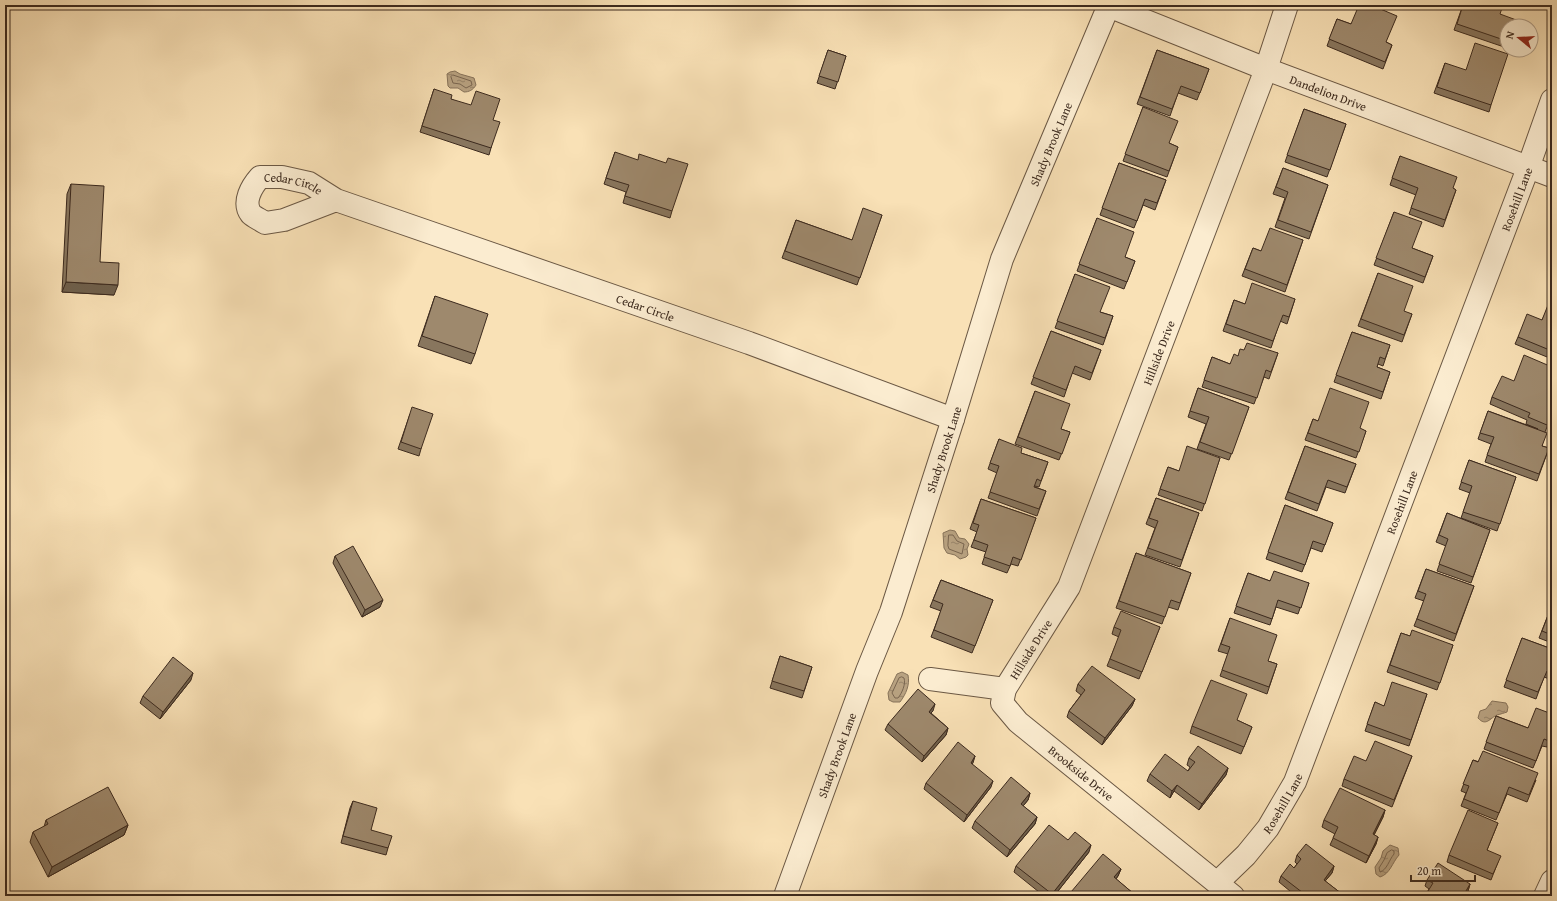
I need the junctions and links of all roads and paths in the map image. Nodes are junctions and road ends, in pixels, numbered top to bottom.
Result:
1 (1108, 5) edge
2 (1287, 5) edge
3 (1266, 69) junction
4 (1552, 100) edge
5 (1528, 168) junction
6 (1552, 176) edge
7 (336, 200) dead end
8 (953, 419) junction
9 (930, 679) dead end
10 (1005, 689) junction
11 (1552, 881) edge
12 (1225, 889) edge
13 (785, 896) edge
14 (1545, 896) edge

1 - 3 street, Dandelion Drive
1 - 8 street, Shady Brook Lane
2 - 3 street, Hillside Drive
3 - 5 street, Dandelion Drive
3 - 10 street, Hillside Drive
4 - 5 street, Rosehill Lane
5 - 6 street, Dandelion Drive
5 - 12 street, Rosehill Lane
7 - 8 street, Cedar Circle
8 - 13 street, Shady Brook Lane
9 - 10 street
10 - 12 street, Brookside Drive
11 - 14 street

